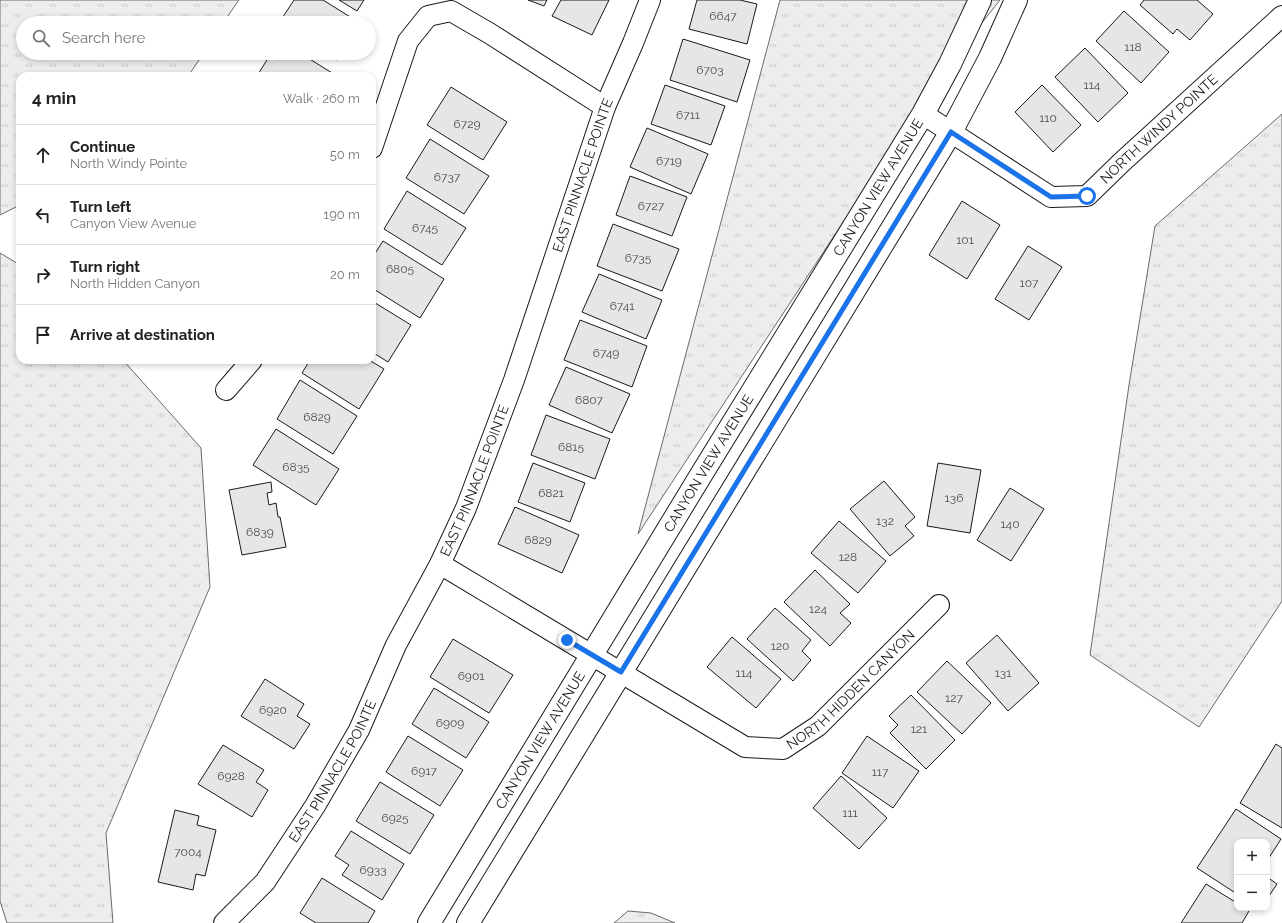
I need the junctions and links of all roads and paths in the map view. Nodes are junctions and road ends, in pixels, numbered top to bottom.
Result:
1 (650, 0) edge
2 (980, 0) edge
3 (1016, 0) edge
4 (1282, 16) edge
5 (605, 107) junction
6 (923, 114) junction
7 (951, 132) junction
8 (376, 136) edge
9 (249, 364) edge
10 (226, 390) dead end
11 (440, 564) junction
12 (939, 605) dead end
13 (592, 655) junction
14 (621, 672) junction
15 (224, 923) edge
16 (429, 923) edge
17 (468, 923) edge

1 - 5 street, EAST PINNACLE POINTE
2 - 6 street, CANYON VIEW AVENUE
3 - 7 street
4 - 7 street, NORTH WINDY POINTE
5 - 8 street
5 - 11 street, EAST PINNACLE POINTE
6 - 7 street, NORTH WINDY POINTE
6 - 13 street, CANYON VIEW AVENUE
7 - 14 street
9 - 10 street
11 - 13 street, NORTH HIDDEN CANYON
11 - 15 street, EAST PINNACLE POINTE
12 - 14 street, NORTH HIDDEN CANYON
13 - 14 street, NORTH HIDDEN CANYON
13 - 16 street, CANYON VIEW AVENUE
14 - 17 street

